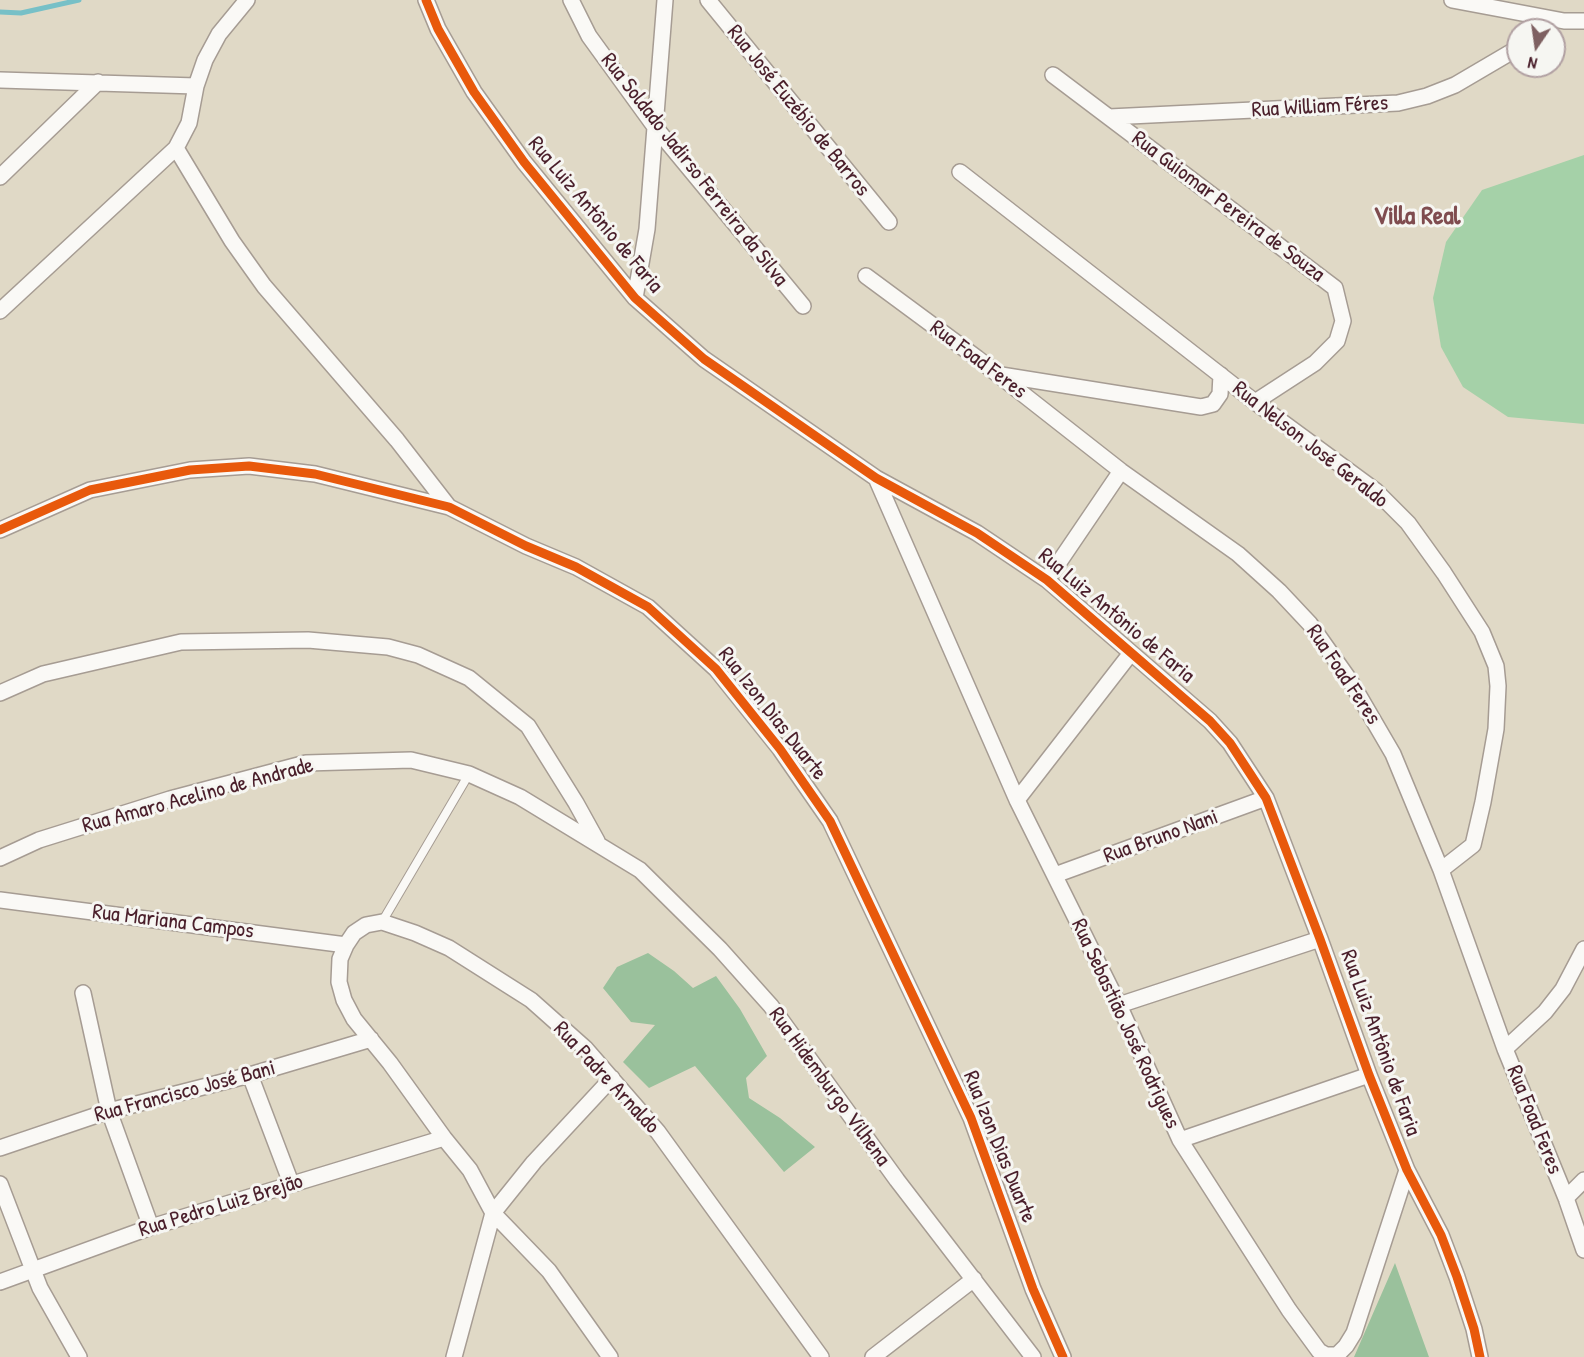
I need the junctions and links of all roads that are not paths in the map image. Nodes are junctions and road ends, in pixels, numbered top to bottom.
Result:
1 (247, 0) edge
2 (426, 0) edge
3 (570, 0) edge
4 (665, 0) edge
5 (708, 0) edge
6 (1452, 0) edge
7 (1548, 18) edge
8 (1566, 21) edge
9 (1584, 21) edge
10 (1506, 55) edge
11 (1053, 75) dead end
12 (0, 80) edge
13 (98, 82) junction
14 (196, 86) junction
15 (1109, 117) junction
16 (655, 127) junction
17 (176, 148) junction
18 (960, 172) dead end
19 (0, 177) edge
20 (889, 222) dead end
21 (866, 276) dead end
22 (635, 298) junction
23 (803, 306) dead end
24 (0, 311) edge
25 (999, 375) junction
26 (1221, 375) junction
27 (1255, 402) junction
28 (1121, 471) junction
29 (876, 478) junction
30 (449, 507) junction
31 (0, 530) edge
32 (1047, 580) junction
33 (1131, 653) junction
34 (0, 693) edge
35 (469, 774) junction
36 (1266, 798) junction
37 (1017, 800) junction
38 (598, 844) junction
39 (0, 858) edge
40 (1441, 870) junction
41 (1055, 875) junction
42 (0, 900) edge
43 (382, 922) junction
44 (1320, 939) junction
45 (346, 945) junction
46 (1584, 949) edge
47 (83, 993) dead end
48 (1119, 1005) junction
49 (371, 1039) junction
50 (1505, 1049) junction
51 (250, 1075) junction
52 (1369, 1075) junction
53 (612, 1078) junction
54 (109, 1111) junction
55 (444, 1138) junction
56 (1180, 1140) junction
57 (0, 1148) edge
58 (1407, 1170) junction
59 (1584, 1180) edge
60 (291, 1183) junction
61 (0, 1184) edge
62 (1566, 1198) junction
63 (493, 1213) junction
64 (151, 1227) junction
65 (1584, 1250) edge
66 (33, 1271) junction
67 (974, 1279) junction
68 (0, 1282) edge
69 (79, 1357) edge
70 (454, 1357) edge
71 (610, 1357) edge
72 (821, 1357) edge
73 (873, 1357) edge
74 (1033, 1357) edge
75 (1063, 1357) edge
76 (1480, 1357) edge

1 - 14 street
2 - 22 street, Rua Luiz Antônio de Faria
3 - 16 street, Rua Soldado Jadirso Ferreira da Silva
4 - 16 street
5 - 20 street, Rua José Euzébio de Barros
6 - 7 street
8 - 9 street
10 - 15 street, Rua William Féres
11 - 15 street, Rua Guiomar Pereira de Souza
12 - 13 street
13 - 14 street
13 - 19 street
14 - 17 street
15 - 27 street, Rua Guiomar Pereira de Souza
16 - 22 street
16 - 23 street, Rua Soldado Jadirso Ferreira da Silva
17 - 24 street
17 - 30 street
18 - 26 street, Rua Nelson José Geraldo
21 - 25 street, Rua Foad Feres
22 - 29 street, Rua Luiz Antônio de Faria
25 - 26 street
25 - 28 street, Rua Foad Feres
26 - 27 street, Rua Nelson José Geraldo
27 - 40 street, Rua Nelson José Geraldo
28 - 32 street
28 - 40 street, Rua Foad Feres
29 - 32 street, Rua Luiz Antônio de Faria
29 - 37 street, Rua Sebastião José Rodrigues
30 - 31 street, Rua Izon Dias Duarte
30 - 75 street, Rua Izon Dias Duarte
32 - 33 street, Rua Luiz Antônio de Faria
33 - 36 street, Rua Luiz Antônio de Faria
33 - 37 street
34 - 38 street
35 - 38 street, Rua Amaro Acelino de Andrade
35 - 39 street, Rua Amaro Acelino de Andrade
35 - 43 lane
36 - 41 street, Rua Bruno Nani
36 - 44 street, Rua Luiz Antônio de Faria
37 - 41 street, Rua Sebastião José Rodrigues
38 - 67 street, Rua Hidemburgo Vilhena
40 - 50 street, Rua Foad Feres
41 - 48 street, Rua Sebastião José Rodrigues
42 - 45 street, Rua Mariana Campos
43 - 45 street
43 - 53 street, Rua Padre Arnaldo
44 - 48 street
44 - 52 street, Rua Luiz Antônio de Faria
45 - 49 street
46 - 50 street
47 - 54 street
48 - 56 street, Rua Sebastião José Rodrigues
49 - 51 street, Rua Francisco José Bani
49 - 55 street
50 - 62 street, Rua Foad Feres
51 - 54 street, Rua Francisco José Bani
51 - 60 street
52 - 56 street
52 - 58 street, Rua Luiz Antônio de Faria
53 - 63 street
53 - 72 street, Rua Padre Arnaldo
54 - 57 street, Rua Francisco José Bani
54 - 64 street
55 - 60 street, Rua Pedro Luiz Brejão
55 - 63 street
56 - 58 street, Rua Sebastião José Rodrigues
58 - 76 street, Rua Luiz Antônio de Faria
59 - 62 street
60 - 64 street, Rua Pedro Luiz Brejão
61 - 66 street
62 - 65 street, Rua Foad Feres
63 - 70 street
63 - 71 street
64 - 66 street, Rua Pedro Luiz Brejão
66 - 68 street, Rua Pedro Luiz Brejão
66 - 69 street
67 - 73 street
67 - 74 street, Rua Hidemburgo Vilhena

